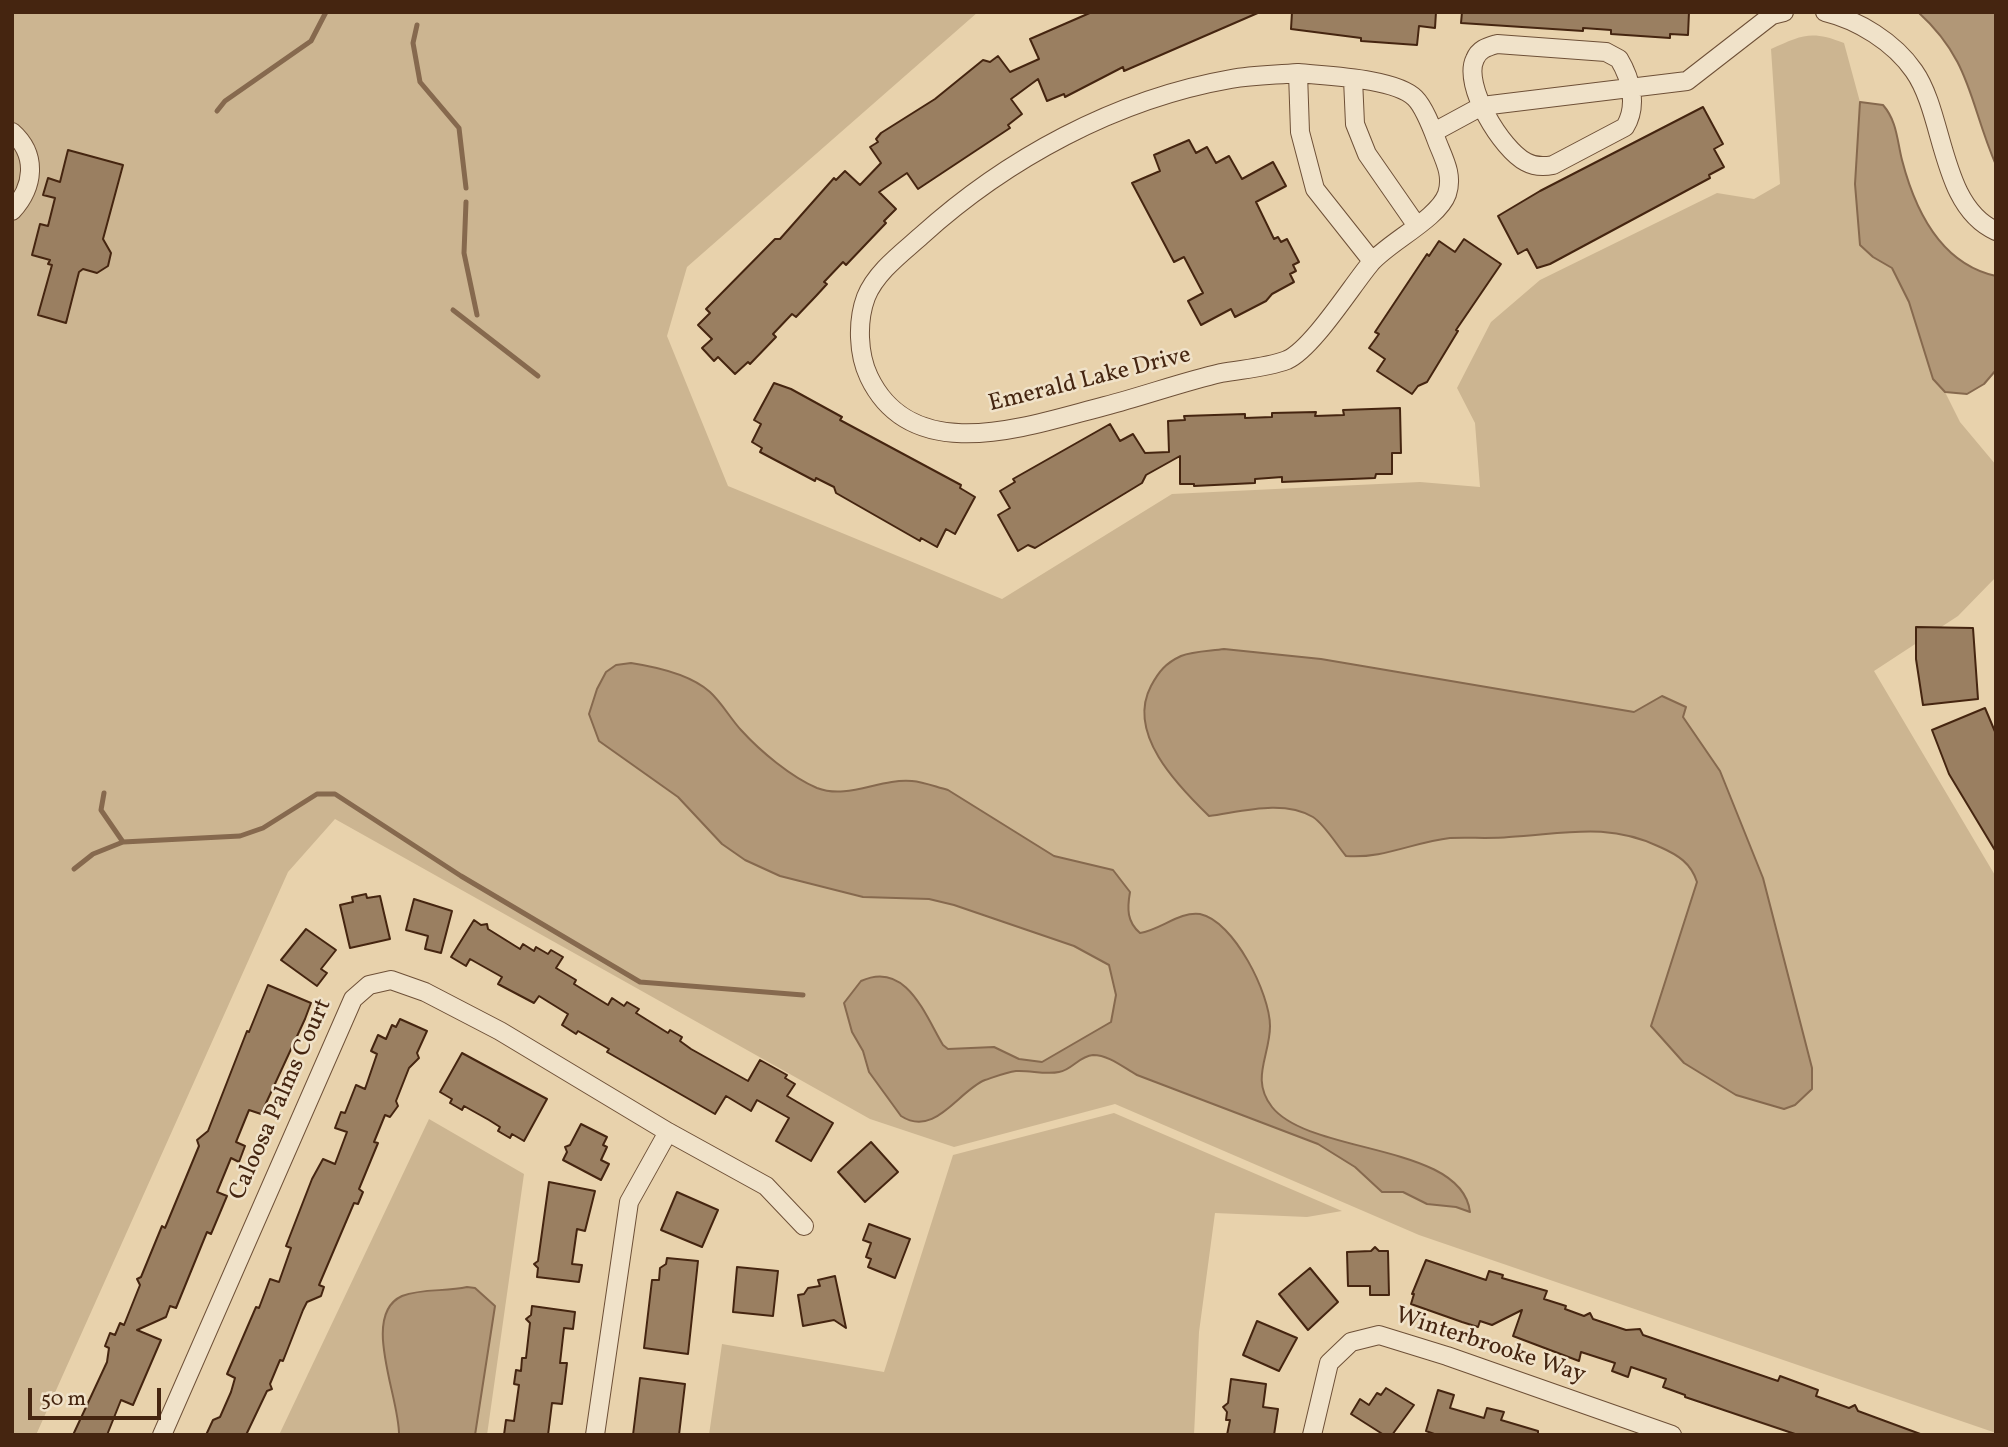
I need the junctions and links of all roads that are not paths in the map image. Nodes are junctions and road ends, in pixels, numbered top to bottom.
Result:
1 (1784, 12) edge
2 (1825, 12) edge
3 (1298, 73) junction
4 (1353, 79) junction
5 (1631, 90) junction
6 (1482, 106) junction
7 (12, 132) edge
8 (1434, 132) junction
9 (12, 211) edge
10 (1417, 226) junction
11 (1996, 231) edge
12 (1372, 261) junction
13 (668, 1132) junction
14 (804, 1226) dead end
15 (162, 1435) edge
16 (595, 1435) edge
17 (1312, 1435) edge
18 (1672, 1435) edge

1 - 5 street
2 - 11 street
3 - 4 street, Emerald Lake Drive
3 - 12 street
3 - 12 street, Emerald Lake Drive
4 - 8 street, Emerald Lake Drive
4 - 10 street
5 - 6 street
5 - 6 street
5 - 6 street
6 - 8 street
7 - 9 street
8 - 10 street, Emerald Lake Drive
10 - 12 street, Emerald Lake Drive
13 - 14 street, Caloosa Palms Court
13 - 15 street, Caloosa Palms Court
13 - 16 street
17 - 18 street, Winterbrooke Way

